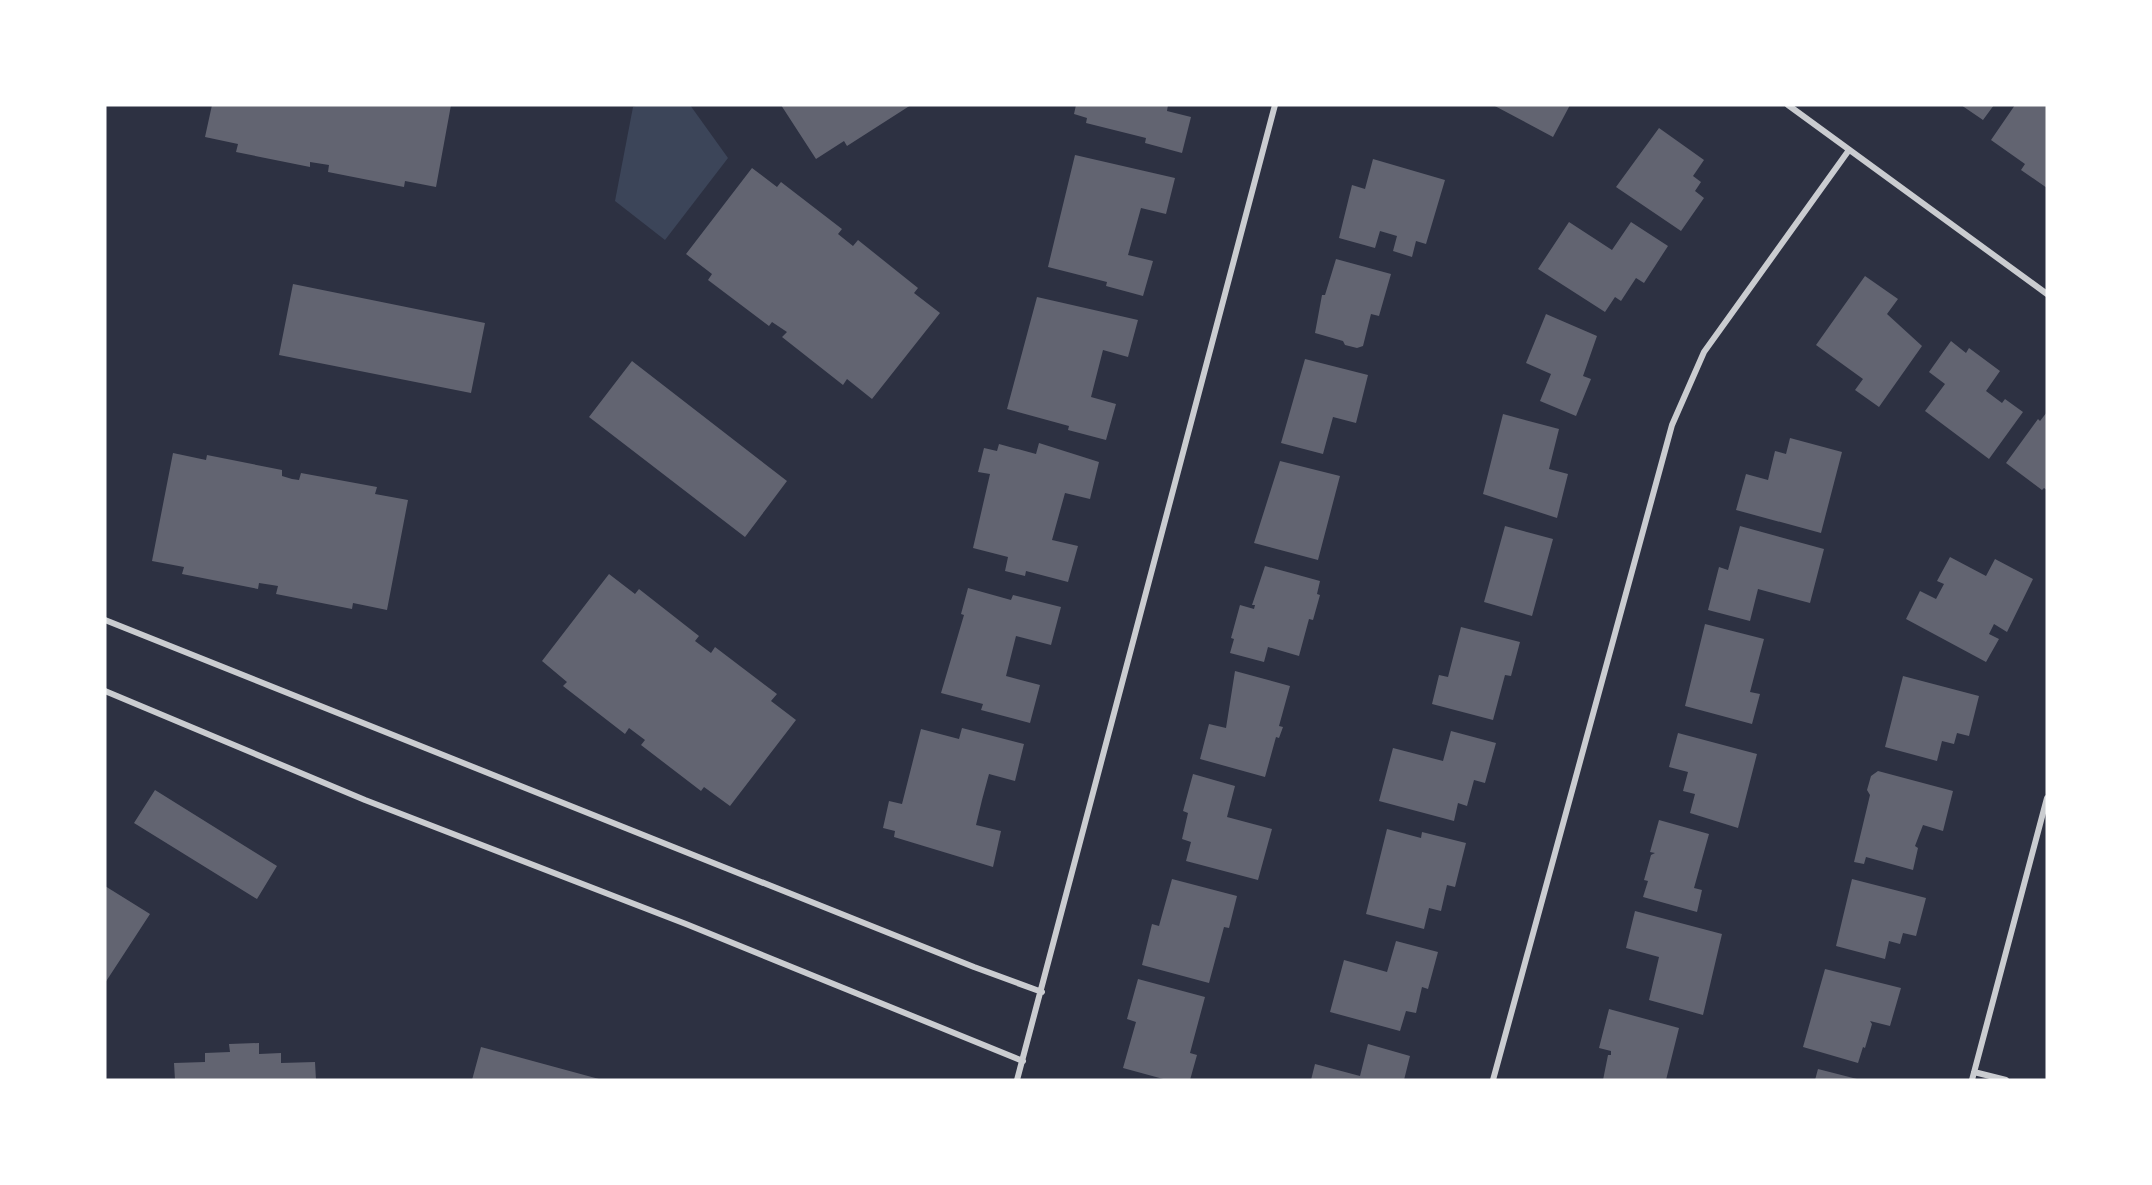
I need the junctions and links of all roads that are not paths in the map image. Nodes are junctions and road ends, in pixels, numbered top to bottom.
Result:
1 (1275, 105) edge
2 (1788, 105) edge
3 (1849, 150) junction
4 (2047, 294) edge
5 (105, 620) edge
6 (105, 691) edge
7 (2047, 798) edge
8 (1042, 992) junction
9 (1023, 1061) junction
10 (1974, 1072) junction
11 (1017, 1080) edge
12 (1493, 1080) edge
13 (1972, 1080) edge
14 (2006, 1080) edge

1 - 8 street
2 - 3 street
3 - 4 street
3 - 12 street
5 - 8 street
6 - 9 street
7 - 10 street
8 - 9 street
9 - 11 street
10 - 13 street
10 - 14 street

